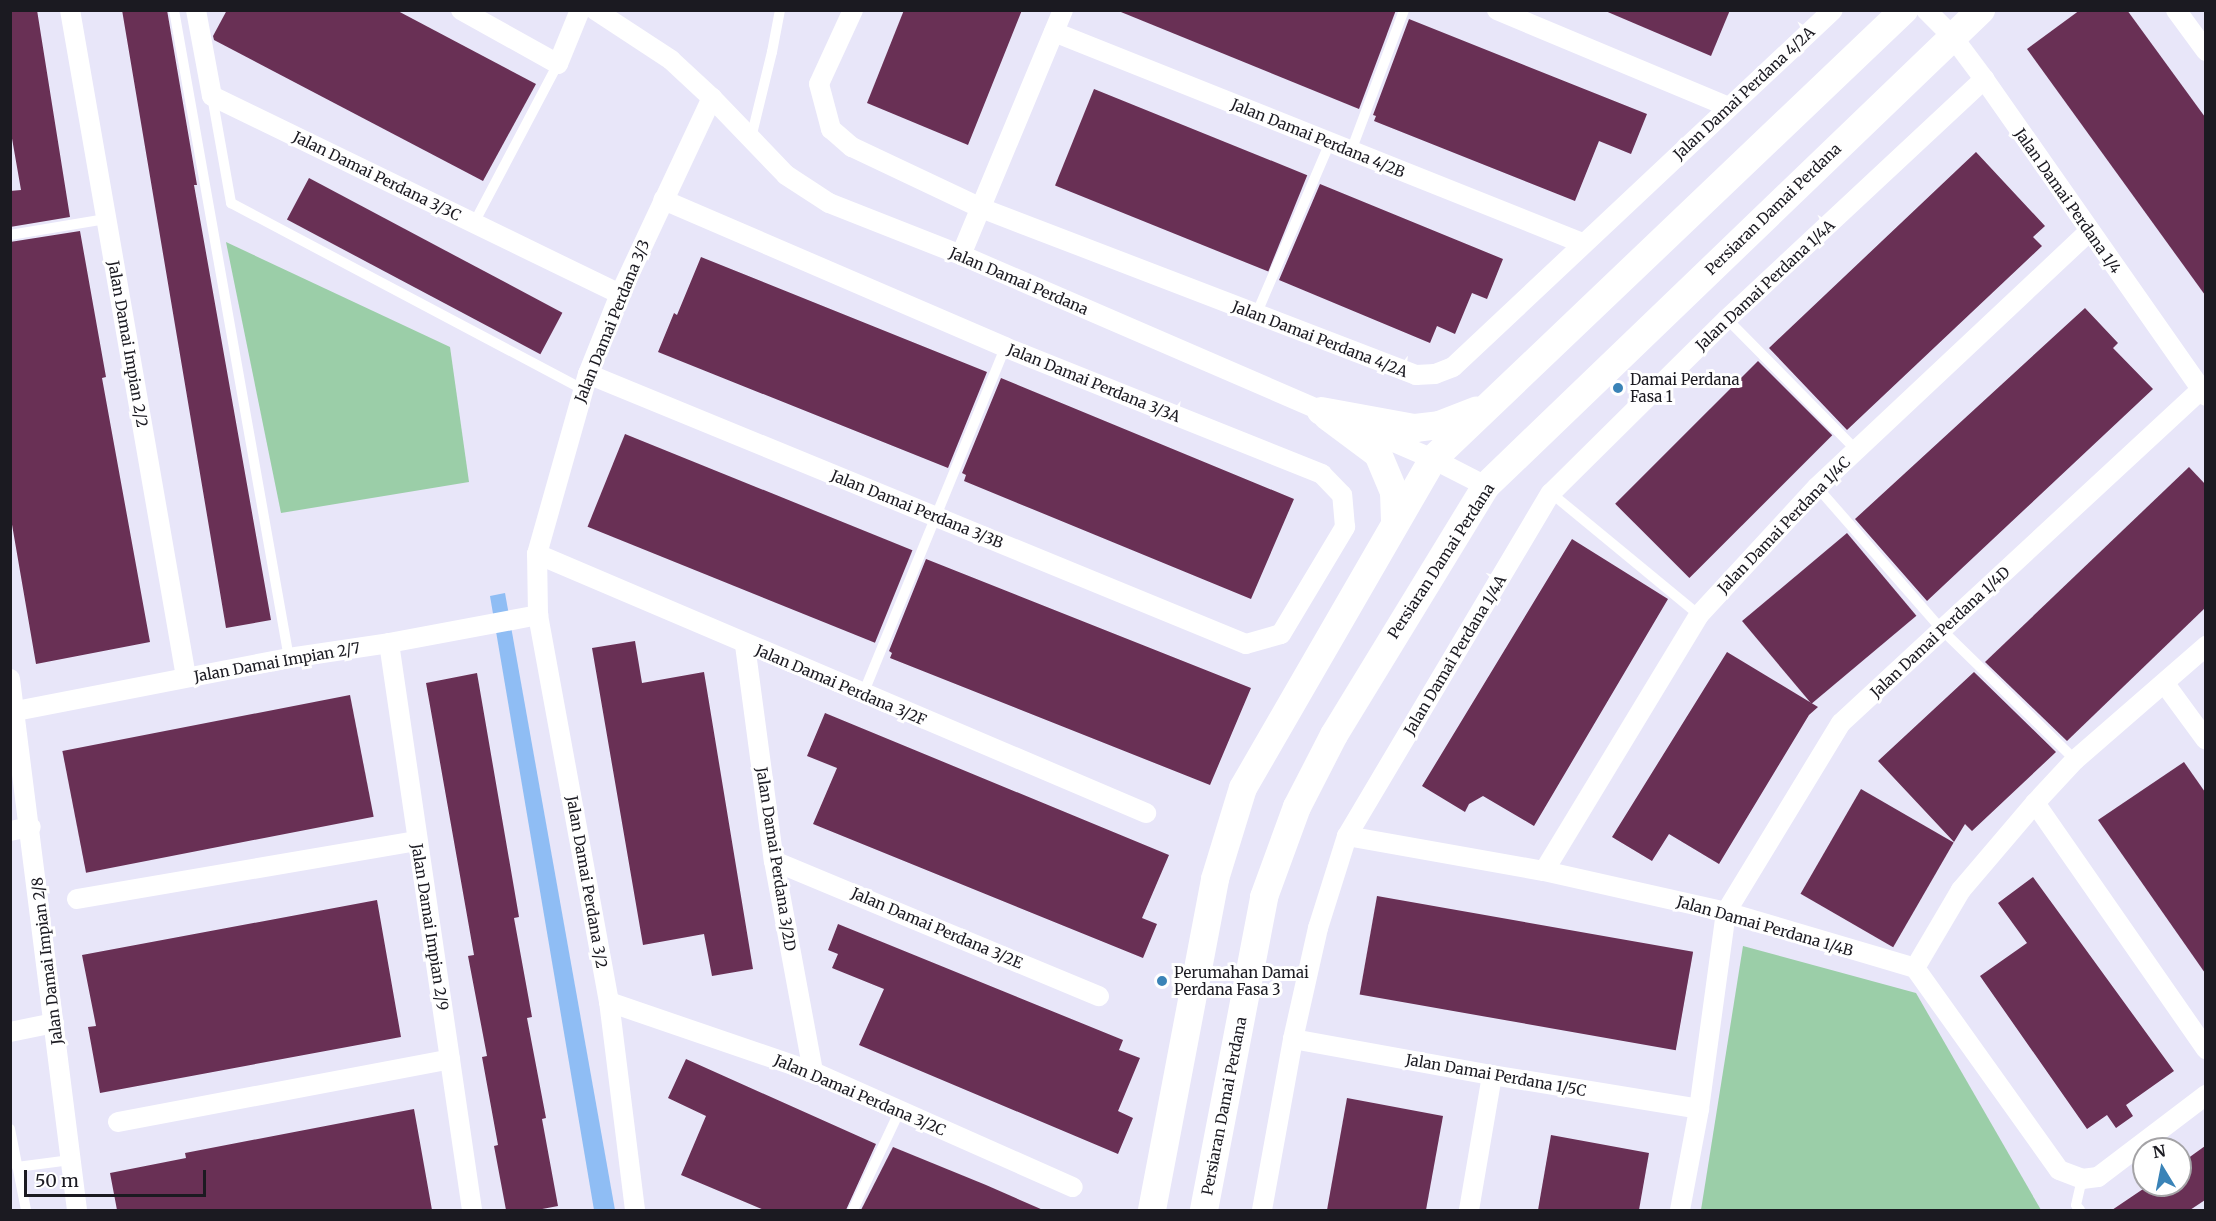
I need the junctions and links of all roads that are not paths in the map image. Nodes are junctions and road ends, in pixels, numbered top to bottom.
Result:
1 (70, 10) edge
2 (174, 10) edge
3 (196, 10) edge
4 (461, 10) edge
5 (580, 10) edge
6 (595, 10) edge
7 (780, 10) edge
8 (853, 10) edge
9 (1063, 10) edge
10 (1404, 10) edge
11 (1497, 10) edge
12 (1833, 10) edge
13 (1904, 10) edge
14 (1926, 10) edge
15 (1980, 10) edge
16 (2175, 10) edge
17 (1054, 32) junction
18 (1952, 36) junction
19 (2205, 51) edge
20 (558, 64) junction
21 (1984, 80) junction
22 (212, 96) junction
23 (712, 98) junction
24 (1729, 107) junction
25 (750, 138) junction
26 (1330, 142) junction
27 (1351, 151) junction
28 (663, 200) junction
29 (981, 208) junction
30 (106, 219) junction
31 (474, 223) junction
32 (2089, 232) junction
33 (10, 236) edge
34 (1582, 243) junction
35 (961, 255) junction
36 (620, 294) junction
37 (1256, 315) junction
38 (1727, 319) junction
39 (1005, 348) junction
40 (586, 382) junction
41 (2203, 393) edge
42 (1490, 405) junction
43 (1321, 411) junction
44 (1856, 450) junction
45 (1433, 459) junction
46 (1486, 486) junction
47 (1817, 487) junction
48 (1551, 493) junction
49 (936, 516) junction
50 (1395, 523) junction
51 (537, 554) junction
52 (538, 615) junction
53 (1699, 615) junction
54 (1942, 630) junction
55 (389, 643) junction
56 (1246, 644) joint
57 (745, 645) junction
58 (2205, 646) edge
59 (290, 658) junction
60 (186, 677) junction
61 (10, 679) edge
62 (2165, 684) junction
63 (863, 694) junction
64 (16, 711) junction
65 (2205, 740) edge
66 (2075, 760) junction
67 (2035, 804) junction
68 (1146, 813) dead end
69 (31, 827) junction
70 (10, 831) edge
71 (1347, 836) junction
72 (417, 841) junction
73 (774, 861) junction
74 (1544, 871) junction
75 (77, 899) dead end
76 (1726, 912) junction
77 (1915, 968) junction
78 (1100, 996) dead end
79 (609, 1002) junction
80 (54, 1023) junction
81 (10, 1032) edge
82 (1293, 1039) junction
83 (2205, 1049) edge
84 (450, 1059) junction
85 (813, 1072) junction
86 (1492, 1076) junction
87 (2205, 1095) edge
88 (1699, 1109) junction
89 (900, 1110) junction
90 (118, 1122) dead end
91 (10, 1129) edge
92 (71, 1160) junction
93 (17, 1167) junction
94 (2082, 1179) junction
95 (1073, 1187) dead end
96 (26, 1210) edge
97 (77, 1210) edge
98 (472, 1210) edge
99 (636, 1210) edge
100 (853, 1210) edge
101 (1152, 1210) edge
102 (1204, 1210) edge
103 (1262, 1210) edge
104 (1469, 1210) edge
105 (1680, 1210) edge
106 (2080, 1210) edge

1 - 30 street, Jalan Damai Impian 2/2
2 - 59 lane
3 - 22 street
4 - 20 street
5 - 20 street
6 - 23 street, Jalan Damai Perdana
7 - 25 lane
8 - 29 street, Jalan Damai Perdana 4/2A
9 - 17 street
10 - 27 lane
11 - 24 street
12 - 24 street, Jalan Damai Perdana 4/2A
13 - 42 main road
14 - 18 street, Jalan Damai Perdana 1/4
15 - 18 main road, Persiaran Damai Perdana
16 - 19 street
17 - 26 street, Jalan Damai Perdana 4/2B
17 - 29 street
18 - 21 street, Jalan Damai Perdana 1/4
18 - 46 main road, Persiaran Damai Perdana
20 - 31 lane
21 - 32 street, Jalan Damai Perdana 1/4
21 - 38 street, Jalan Damai Perdana 1/4A
22 - 31 street, Jalan Damai Perdana 3/3C
22 - 40 lane
23 - 25 street, Jalan Damai Perdana
23 - 28 street, Jalan Damai Perdana 3/3
24 - 34 street, Jalan Damai Perdana 4/2A
25 - 35 street, Jalan Damai Perdana
26 - 27 street, Jalan Damai Perdana 4/2B
26 - 37 lane
27 - 34 street, Jalan Damai Perdana 4/2B
28 - 36 street, Jalan Damai Perdana 3/3
28 - 39 street, Jalan Damai Perdana 3/3A
29 - 35 street
29 - 37 street, Jalan Damai Perdana 4/2A
30 - 33 lane
30 - 60 street, Jalan Damai Impian 2/2
31 - 36 street, Jalan Damai Perdana 3/3C
32 - 41 street, Jalan Damai Perdana 1/4
32 - 44 street, Jalan Damai Perdana 1/4C
34 - 37 street, Jalan Damai Perdana 4/2A
35 - 43 street, Jalan Damai Perdana
36 - 40 street, Jalan Damai Perdana 3/3
38 - 44 lane
38 - 48 street, Jalan Damai Perdana 1/4A
39 - 49 lane
39 - 56 street, Jalan Damai Perdana 3/3A
40 - 49 street, Jalan Damai Perdana 3/3B
40 - 51 street, Jalan Damai Perdana 3/3
41 - 54 street, Jalan Damai Perdana 1/4D
42 - 43 main road
42 - 45 main road
43 - 45 street, Jalan Damai Perdana
43 - 50 main road
44 - 47 street, Jalan Damai Perdana 1/4C
45 - 46 street, Jalan Damai Perdana
45 - 50 main road
46 - 102 main road, Persiaran Damai Perdana
47 - 53 street, Jalan Damai Perdana 1/4C
47 - 54 lane
48 - 53 lane
48 - 71 street, Jalan Damai Perdana 1/4A
49 - 56 street, Jalan Damai Perdana 3/3B
49 - 63 lane
50 - 101 main road
51 - 52 street, Jalan Damai Perdana 3/2
51 - 57 street, Jalan Damai Perdana 3/2F
52 - 55 street, Jalan Damai Impian 2/7
52 - 79 street, Jalan Damai Perdana 3/2
53 - 74 street, Jalan Damai Perdana 1/4C
54 - 66 lane
54 - 76 street, Jalan Damai Perdana 1/4D
55 - 59 street, Jalan Damai Impian 2/7
55 - 72 street, Jalan Damai Impian 2/9
57 - 63 street, Jalan Damai Perdana 3/2F
57 - 73 street, Jalan Damai Perdana 3/2D
58 - 62 street
59 - 60 street, Jalan Damai Impian 2/7
60 - 64 street, Jalan Damai Impian 2/7
61 - 64 street, Jalan Damai Impian 2/8
62 - 65 street
62 - 66 street
63 - 68 street, Jalan Damai Perdana 3/2F
64 - 69 street, Jalan Damai Impian 2/8
66 - 67 street
67 - 77 street
67 - 83 street
69 - 70 street
69 - 80 street, Jalan Damai Impian 2/8
71 - 74 street, Jalan Damai Perdana 1/4B
71 - 82 street, Jalan Damai Perdana 1/4A
72 - 75 street
72 - 84 street, Jalan Damai Impian 2/9
73 - 78 street, Jalan Damai Perdana 3/2E
73 - 85 street, Jalan Damai Perdana 3/2D
74 - 76 street, Jalan Damai Perdana 1/4B
76 - 77 street, Jalan Damai Perdana 1/4B
76 - 88 street
77 - 94 street
79 - 85 street, Jalan Damai Perdana 3/2C
79 - 99 street, Jalan Damai Perdana 3/2
80 - 81 street
80 - 92 street, Jalan Damai Impian 2/8
82 - 86 street, Jalan Damai Perdana 1/5C
82 - 103 street, Jalan Damai Perdana 1/4A
84 - 90 street
84 - 98 street, Jalan Damai Impian 2/9
85 - 89 street, Jalan Damai Perdana 3/2C
86 - 88 street, Jalan Damai Perdana 1/5C
86 - 104 street
87 - 94 street
88 - 105 street
89 - 95 street, Jalan Damai Perdana 3/2C
89 - 100 lane
91 - 93 lane
92 - 93 lane
92 - 97 street, Jalan Damai Impian 2/8
93 - 96 lane
94 - 106 lane

